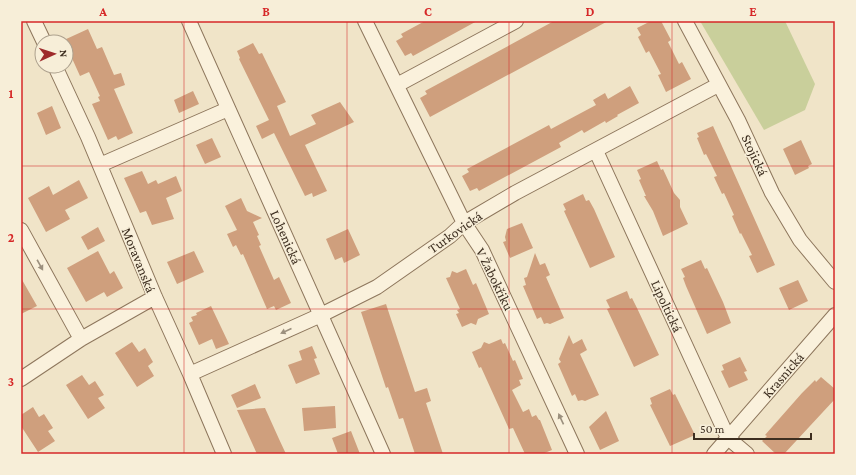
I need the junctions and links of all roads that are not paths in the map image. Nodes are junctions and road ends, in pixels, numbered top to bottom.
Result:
1 (34, 21) edge
2 (189, 21) edge
3 (365, 21) edge
4 (516, 21) edge
5 (685, 21) edge
6 (40, 34) edge
7 (59, 74) edge
8 (397, 85) junction
9 (718, 85) junction
10 (228, 109) junction
11 (596, 151) junction
12 (100, 165) junction
13 (464, 223) junction
14 (21, 230) edge
15 (835, 282) edge
16 (155, 297) junction
17 (321, 315) junction
18 (835, 315) edge
19 (81, 339) junction
20 (190, 374) junction
21 (21, 379) edge
22 (728, 438) junction
23 (224, 454) edge
24 (383, 454) edge
25 (577, 454) edge
26 (714, 454) edge
27 (747, 454) edge

1 - 6 street
2 - 10 street, Lohenická
3 - 8 street, V Žabokřiku
4 - 8 street
5 - 9 street, Stojická
7 - 12 street, Moravanská
8 - 13 street, V Žabokřiku
9 - 11 street, Turkovická
9 - 15 street, Stojická
10 - 12 street
10 - 17 street, Lohenická
11 - 13 street, Turkovická
11 - 22 street, Lipoltická
12 - 16 street, Moravanská
13 - 17 street, Turkovická
25 -> 13 street, V Žabokřiku
14 -> 19 street
16 - 19 street
16 - 20 street, Moravanská
17 -> 20 street, Turkovická
17 - 24 street, Lohenická
18 - 22 street, Krasnická
19 - 21 street
20 - 23 street, Moravanská
22 - 26 street, Krasnická
22 - 27 street, Lipoltická

